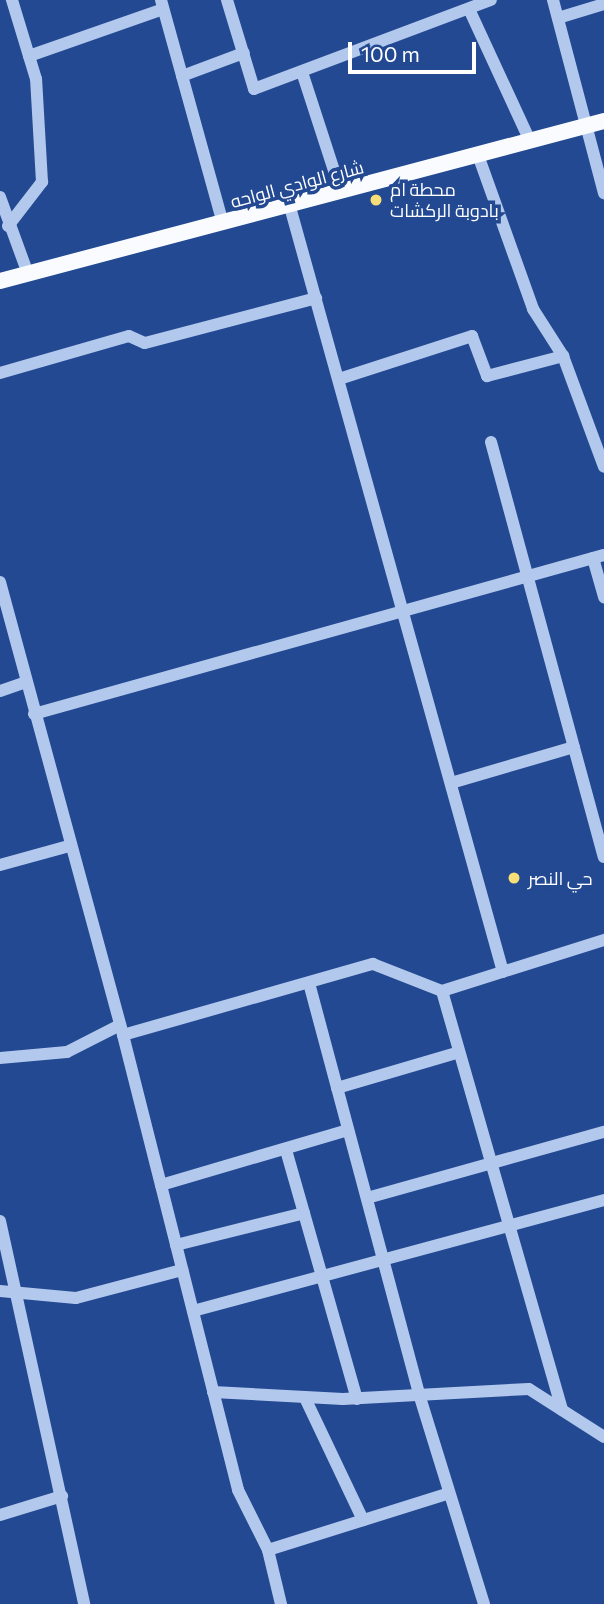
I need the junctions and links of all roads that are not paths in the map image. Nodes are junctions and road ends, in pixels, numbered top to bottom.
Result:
1 (12, 0) edge
2 (227, 0) edge
3 (491, 0) edge
4 (553, 0) edge
5 (162, 4) edge
6 (604, 4) edge
7 (469, 9) junction
8 (558, 18) junction
9 (244, 53) junction
10 (29, 56) junction
11 (302, 72) junction
12 (182, 76) junction
13 (597, 123) edge
14 (530, 141) junction
15 (478, 155) junction
16 (341, 192) junction
17 (604, 192) edge
18 (0, 197) edge
19 (290, 207) junction
20 (223, 223) junction
21 (8, 226) junction
22 (28, 274) junction
23 (0, 281) edge
24 (316, 298) junction
25 (563, 356) junction
26 (0, 373) edge
27 (339, 379) junction
28 (491, 442) dead end
29 (604, 467) edge
30 (598, 556) edge
31 (527, 576) junction
32 (0, 586) edge
33 (604, 597) edge
34 (403, 611) junction
35 (26, 682) junction
36 (0, 691) edge
37 (34, 713) junction
38 (574, 747) junction
39 (451, 783) junction
40 (69, 846) junction
41 (604, 857) edge
42 (0, 865) edge
43 (604, 940) edge
44 (503, 972) junction
45 (309, 983) junction
46 (442, 991) junction
47 (120, 1030) junction
48 (459, 1052) junction
49 (0, 1058) edge
50 (337, 1088) junction
51 (348, 1130) junction
52 (604, 1132) edge
53 (286, 1150) junction
54 (491, 1163) junction
55 (161, 1185) junction
56 (367, 1198) junction
57 (604, 1200) edge
58 (304, 1213) junction
59 (0, 1222) edge
60 (509, 1226) junction
61 (176, 1245) junction
62 (383, 1260) junction
63 (183, 1270) junction
64 (322, 1276) junction
65 (0, 1291) edge
66 (18, 1295) junction
67 (193, 1311) junction
68 (213, 1392) junction
69 (419, 1394) junction
70 (306, 1399) junction
71 (357, 1399) junction
72 (562, 1410) junction
73 (604, 1437) edge
74 (447, 1494) junction
75 (62, 1496) junction
76 (0, 1515) edge
77 (363, 1520) junction
78 (268, 1550) junction
79 (84, 1604) edge
80 (281, 1604) edge
81 (484, 1604) edge

1 - 10 street
2 - 9 street
3 - 7 street
4 - 8 street
5 - 10 street
5 - 12 street
6 - 8 street
7 - 11 street
7 - 14 street
8 - 13 street
9 - 11 street
9 - 12 street
10 - 21 street
11 - 16 street
12 - 20 street
13 - 14 main road, شارع الوادي الواحه
13 - 17 street
14 - 15 main road, شارع الوادي الواحه
15 - 16 main road, شارع الوادي الواحه
15 - 25 street
16 - 19 main road, شارع الوادي الواحه
18 - 21 street
19 - 20 main road, شارع الوادي الواحه
19 - 24 street
20 - 22 main road, شارع الوادي الواحه
21 - 22 street
22 - 23 main road, شارع الوادي الواحه
24 - 26 street
24 - 27 street
25 - 27 street
25 - 29 street
27 - 34 street
28 - 31 street
30 - 31 street
30 - 33 street
31 - 34 street
31 - 38 street
32 - 35 street
34 - 37 street
34 - 39 street
35 - 36 street
35 - 37 street
37 - 40 street
38 - 39 street
38 - 41 street
39 - 44 street
40 - 42 street
40 - 47 street
43 - 44 street
44 - 46 street
45 - 46 street
45 - 47 street
45 - 50 street
46 - 48 street
47 - 49 street
47 - 55 street
48 - 50 street
48 - 54 street
50 - 51 street
51 - 53 street
51 - 56 street
52 - 54 street
53 - 55 street
53 - 58 street
54 - 56 street
54 - 60 street
55 - 61 street
56 - 62 street
57 - 60 street
58 - 61 street
58 - 64 street
59 - 66 street
60 - 62 street
60 - 72 street
61 - 63 street
62 - 64 street
62 - 69 street
63 - 66 street
63 - 67 street
64 - 67 street
64 - 71 street
65 - 66 street
66 - 75 street
67 - 68 street
68 - 70 street
68 - 78 street
69 - 71 street
69 - 72 street
69 - 74 street
70 - 71 street
70 - 77 street
72 - 73 street
74 - 77 street
74 - 81 street
75 - 76 street
75 - 79 street
77 - 78 street
78 - 80 street

